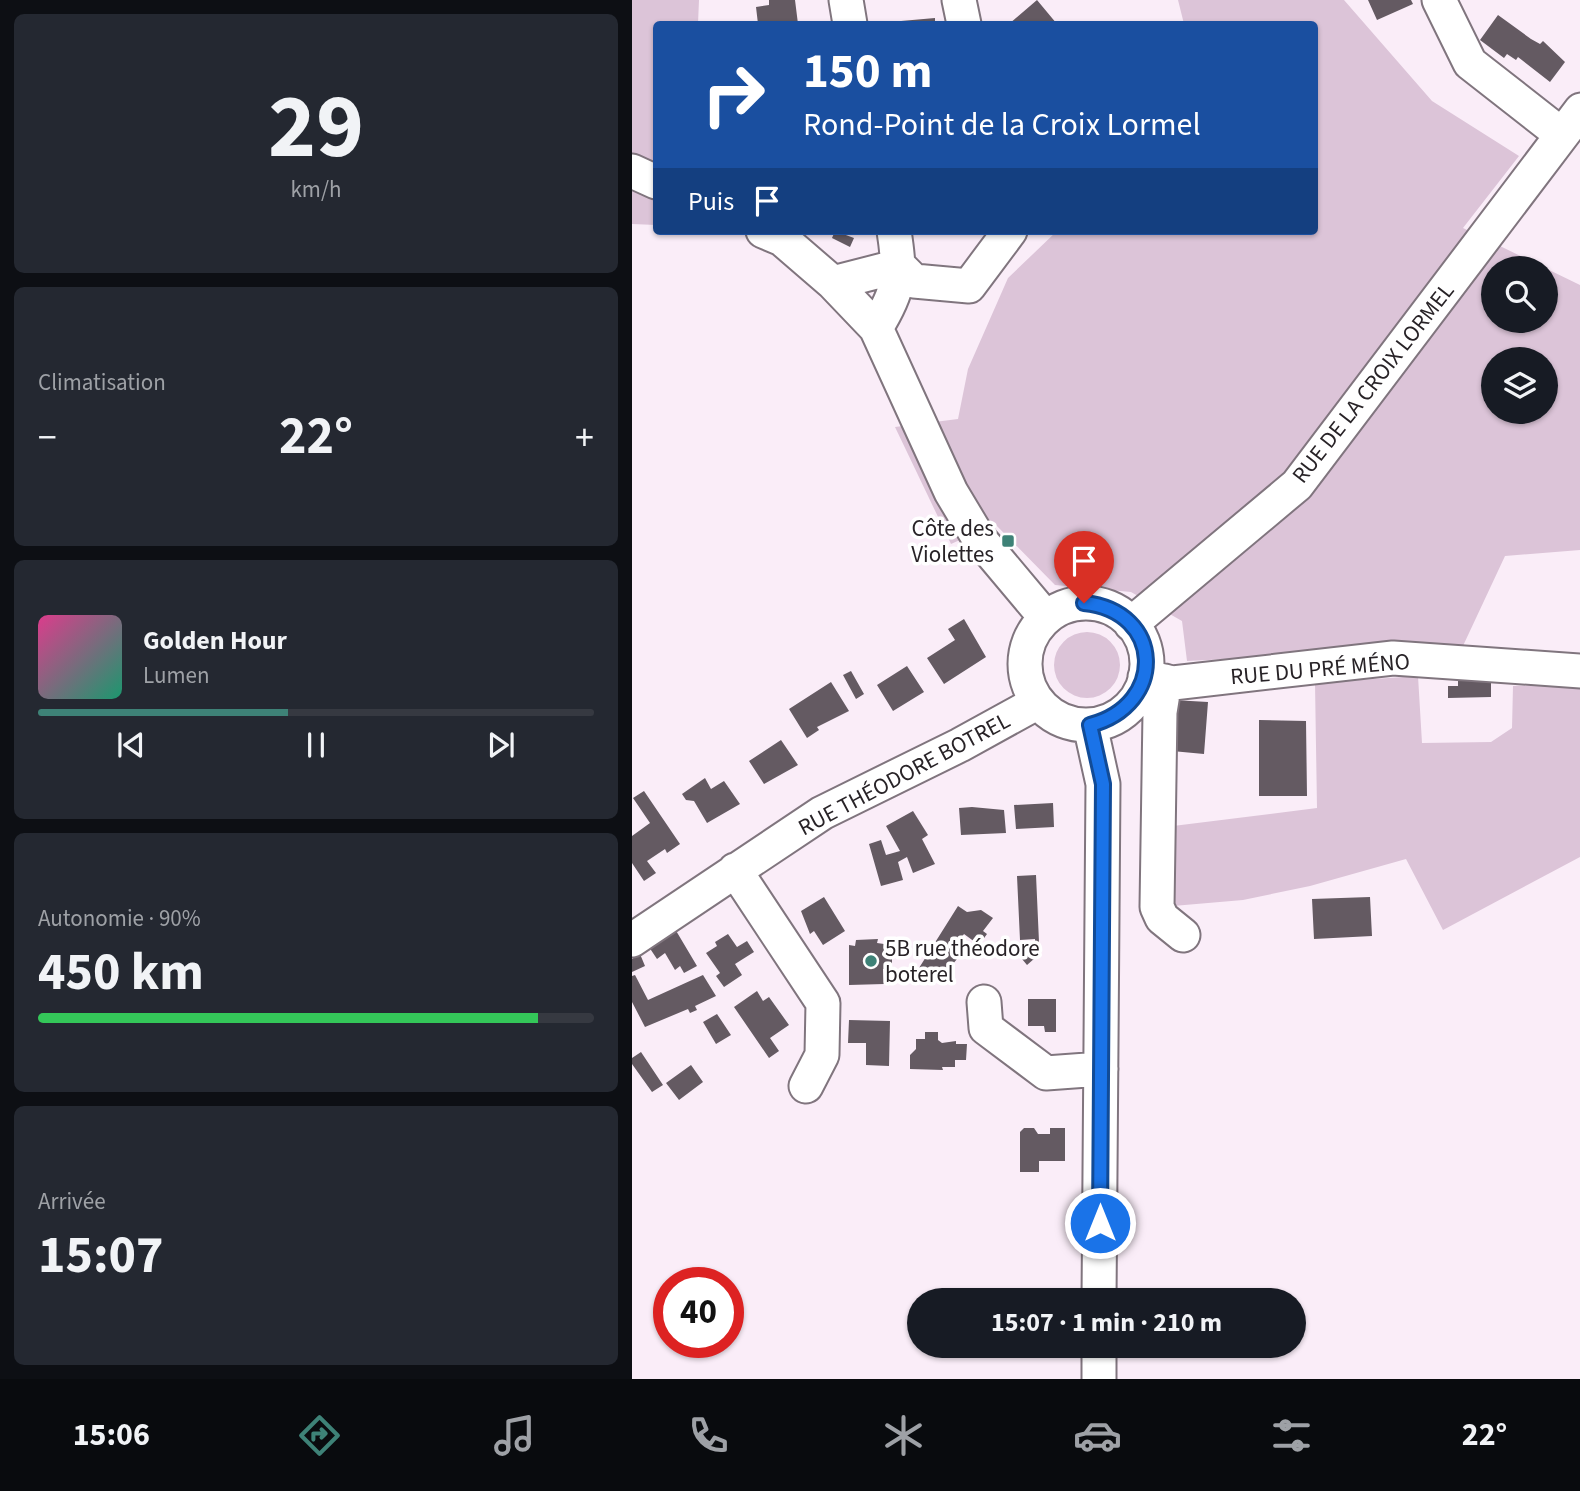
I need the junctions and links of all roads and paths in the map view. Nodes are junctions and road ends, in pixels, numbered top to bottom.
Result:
1 (846, 0) edge
2 (959, 0) edge
3 (1439, 0) edge
4 (850, 21) edge
5 (963, 21) edge
6 (1571, 122) edge
7 (632, 171) edge
8 (653, 182) edge
9 (772, 235) edge
10 (895, 235) edge
11 (1007, 235) edge
12 (899, 266) junction
13 (833, 283) junction
14 (876, 328) junction
15 (1046, 618) junction
16 (1131, 624) junction
17 (1580, 671) edge
18 (1155, 679) junction
19 (1038, 702) junction
20 (1090, 725) junction
21 (735, 870) junction
22 (1183, 935) dead end
23 (632, 940) edge
24 (984, 1002) dead end
25 (1100, 1069) junction
26 (806, 1086) dead end
27 (1099, 1288) edge
28 (1099, 1358) edge
29 (1099, 1379) edge

1 - 4 street
2 - 5 street
3 - 6 street
6 - 16 street, RUE DE LA CROIX LORMEL
7 - 8 street
9 - 13 street
10 - 12 street
11 - 12 street
12 - 13 street
12 - 14 street
13 - 14 street
14 - 15 street
15 - 16 street
15 - 19 street
16 - 18 street
17 - 18 street, RUE DU PRÉ MÉNO
18 - 20 street
18 - 22 street
19 - 20 street
19 - 21 street, RUE THÉODORE BOTREL
20 - 25 street
21 - 23 street, RUE THÉODORE BOTREL
21 - 26 street
24 - 25 street
25 - 27 street
28 - 29 street

